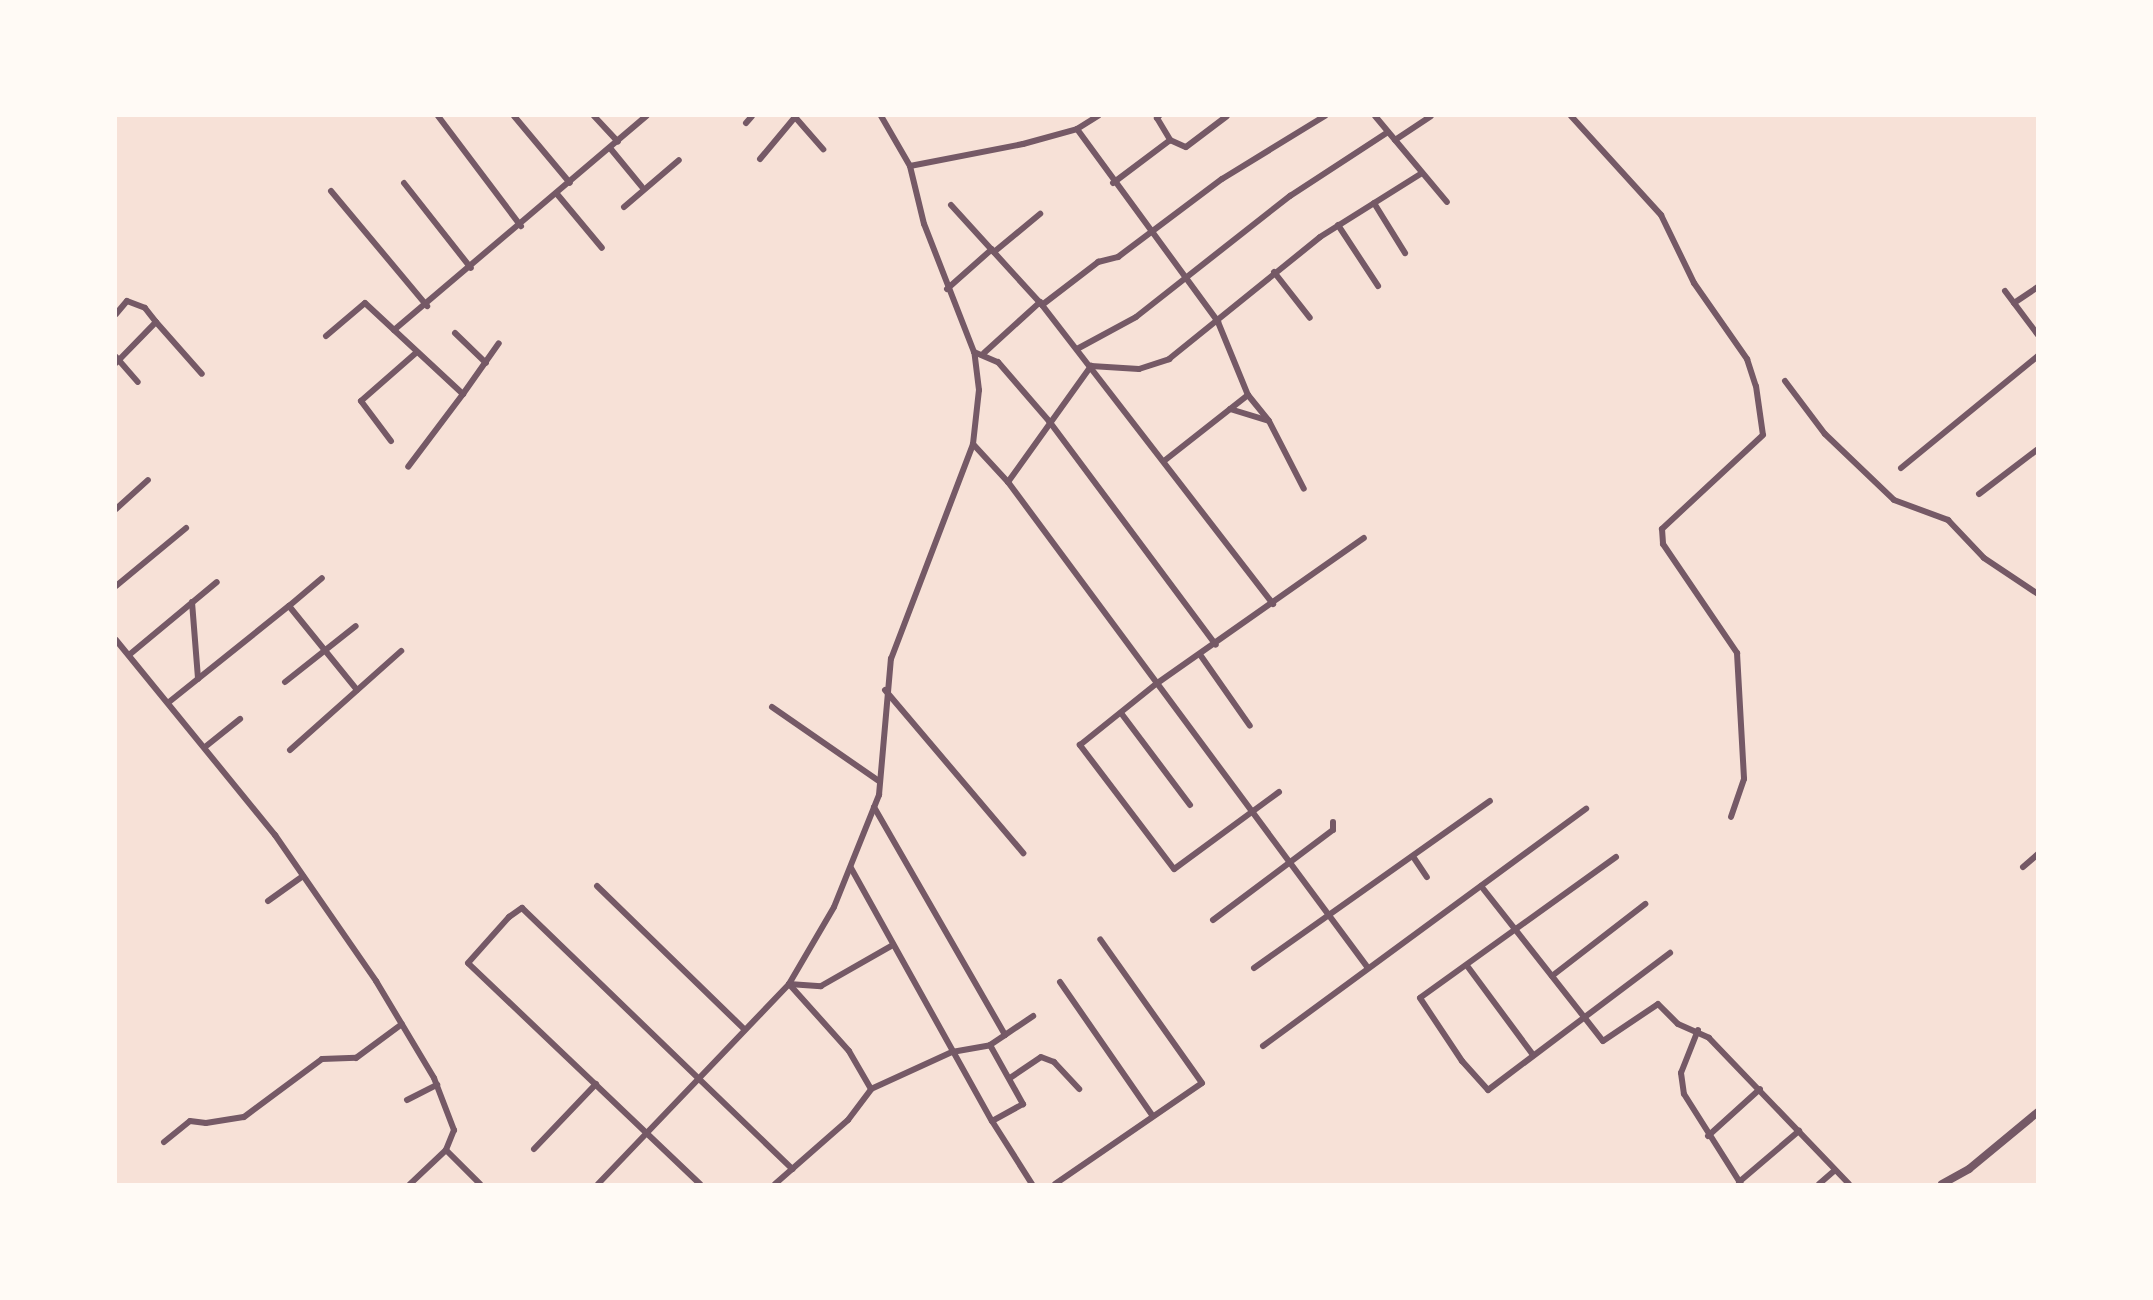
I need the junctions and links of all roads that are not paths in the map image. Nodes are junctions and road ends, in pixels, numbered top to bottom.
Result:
1 (438, 116) edge
2 (514, 116) edge
3 (594, 116) edge
4 (646, 116) edge
5 (752, 116) edge
6 (795, 116) edge
7 (881, 116) edge
8 (1098, 116) edge
9 (1159, 116) edge
10 (1227, 116) edge
11 (1325, 116) edge
12 (1375, 116) edge
13 (1430, 116) edge
14 (1571, 116) edge
15 (746, 123) dead end
16 (1077, 129) junction
17 (1388, 132) junction
18 (1170, 140) junction
19 (1395, 140) junction
20 (618, 142) junction
21 (610, 148) junction
22 (823, 149) dead end
23 (760, 159) dead end
24 (679, 160) dead end
25 (910, 166) junction
26 (1422, 173) junction
27 (404, 183) dead end
28 (570, 183) junction
29 (1113, 183) junction
30 (642, 187) junction
31 (331, 191) dead end
32 (557, 194) junction
33 (1447, 202) dead end
34 (1374, 203) junction
35 (951, 205) dead end
36 (624, 207) dead end
37 (1040, 214) dead end
38 (1338, 225) junction
39 (521, 226) junction
40 (1151, 233) junction
41 (601, 248) dead end
42 (993, 251) junction
43 (1405, 253) dead end
44 (471, 268) junction
45 (1273, 272) junction
46 (1185, 281) junction
47 (1378, 286) dead end
48 (2038, 287) edge
49 (947, 289) junction
50 (2005, 291) dead end
51 (1041, 303) junction
52 (2014, 303) junction
53 (427, 306) junction
54 (116, 314) edge
55 (1310, 318) dead end
56 (156, 322) junction
57 (1218, 322) junction
58 (394, 330) junction
59 (455, 333) dead end
60 (2038, 335) edge
61 (326, 336) dead end
62 (499, 343) dead end
63 (1077, 349) junction
64 (417, 352) junction
65 (974, 352) junction
66 (984, 353) junction
67 (2038, 356) edge
68 (116, 360) edge
69 (486, 362) junction
70 (1091, 366) junction
71 (202, 374) dead end
72 (1785, 381) dead end
73 (138, 382) dead end
74 (463, 394) junction
75 (1248, 395) junction
76 (1230, 409) junction
77 (1049, 421) junction
78 (1269, 421) junction
79 (391, 441) dead end
80 (973, 444) junction
81 (2038, 449) edge
82 (1164, 461) junction
83 (408, 467) dead end
84 (1901, 468) dead end
85 (148, 480) dead end
86 (1007, 482) junction
87 (1304, 489) dead end
88 (1979, 494) dead end
89 (116, 509) edge
90 (186, 528) dead end
91 (1364, 538) dead end
92 (322, 578) dead end
93 (217, 582) dead end
94 (116, 586) edge
95 (2038, 594) edge
96 (192, 602) junction
97 (1273, 604) junction
98 (289, 606) junction
99 (356, 626) dead end
100 (116, 639) edge
101 (1216, 645) junction
102 (401, 650) dead end
103 (326, 652) junction
104 (129, 655) junction
105 (1200, 656) junction
106 (198, 679) junction
107 (285, 682) dead end
108 (1156, 684) junction
109 (357, 690) junction
110 (885, 690) junction
111 (169, 702) junction
112 (772, 707) dead end
113 (1121, 713) junction
114 (240, 719) dead end
115 (1250, 726) dead end
116 (205, 747) junction
117 (290, 750) dead end
118 (879, 780) junction
119 (1279, 792) dead end
120 (1490, 801) dead end
121 (1189, 805) dead end
122 (874, 807) junction
123 (1586, 809) dead end
124 (1252, 812) junction
125 (1731, 817) dead end
126 (1333, 822) dead end
127 (1023, 853) dead end
128 (2038, 854) edge
129 (1616, 857) dead end
130 (1414, 858) junction
131 (1289, 861) junction
132 (2023, 867) dead end
133 (851, 868) junction
134 (303, 876) junction
135 (1427, 877) dead end
136 (597, 886) dead end
137 (1481, 886) junction
138 (268, 901) dead end
139 (1645, 904) dead end
140 (1330, 916) junction
141 (1213, 920) dead end
142 (1518, 930) junction
143 (1100, 939) dead end
144 (894, 945) junction
145 (1670, 953) dead end
146 (1468, 967) junction
147 (1254, 968) dead end
148 (1368, 968) junction
149 (1552, 976) junction
150 (1060, 982) dead end
151 (789, 984) junction
152 (1033, 1016) dead end
153 (1584, 1016) junction
154 (402, 1024) junction
155 (745, 1030) junction
156 (1698, 1030) junction
157 (1005, 1035) junction
158 (990, 1045) junction
159 (1263, 1046) dead end
160 (952, 1052) junction
161 (1533, 1055) junction
162 (1010, 1078) junction
163 (697, 1079) junction
164 (596, 1084) junction
165 (437, 1085) junction
166 (871, 1089) junction
167 (1079, 1089) dead end
168 (1760, 1089) junction
169 (407, 1100) dead end
170 (2038, 1112) edge
171 (1152, 1115) junction
172 (992, 1121) junction
173 (647, 1132) junction
174 (1799, 1132) junction
175 (1708, 1136) junction
176 (164, 1142) dead end
177 (534, 1149) dead end
178 (446, 1150) junction
179 (792, 1169) junction
180 (1835, 1170) junction
181 (605, 1177) junction
182 (1740, 1183) edge
183 (410, 1185) edge
184 (480, 1185) edge
185 (598, 1185) edge
186 (610, 1185) edge
187 (700, 1185) edge
188 (775, 1185) edge
189 (1032, 1185) edge
190 (1055, 1185) edge
191 (1819, 1185) edge
192 (1849, 1185) edge
193 (1942, 1185) edge

1 - 39 street
2 - 28 street
3 - 20 street
4 - 20 street
5 - 15 street
6 - 22 street
6 - 23 street
7 - 25 street
8 - 16 street
9 - 18 street
10 - 18 street
11 - 40 street
12 - 17 street
13 - 19 street
14 - 125 street
16 - 25 street
16 - 29 street
17 - 19 street
17 - 46 street
18 - 29 street
19 - 26 street
20 - 21 street
21 - 28 street
21 - 30 street
24 - 30 street
25 - 49 street
26 - 33 street
26 - 34 street
27 - 44 street
28 - 32 street
29 - 40 street
30 - 36 street
31 - 53 street
32 - 39 street
32 - 41 street
34 - 38 street
34 - 43 street
35 - 42 street
37 - 42 street
38 - 45 street
38 - 47 street
39 - 44 street
40 - 46 street
40 - 51 street
42 - 49 street
42 - 51 street
44 - 53 street
45 - 55 street
45 - 57 street
46 - 57 street
46 - 63 street
48 - 52 street
49 - 65 street
50 - 52 street
51 - 63 street
51 - 66 street
52 - 60 street
53 - 58 street
54 - 56 street
56 - 68 street
56 - 71 street
57 - 70 street
57 - 75 street
58 - 61 street
58 - 64 street
59 - 69 street
62 - 69 street
63 - 70 street
64 - 74 street
64 - 79 street
65 - 66 street
65 - 80 street
66 - 77 street
67 - 84 street
68 - 73 street
69 - 74 street
70 - 77 street
70 - 82 street
72 - 95 street
74 - 83 street
75 - 76 street
75 - 78 street
76 - 78 street
76 - 82 street
77 - 86 street
77 - 101 street
78 - 87 street
80 - 86 street
80 - 110 street
81 - 88 street
82 - 97 street
85 - 89 street
86 - 108 street
90 - 94 street
91 - 97 street
92 - 98 street
93 - 96 street
96 - 104 street
96 - 106 street
97 - 101 street
98 - 103 street
98 - 106 street
99 - 103 street
100 - 104 street
101 - 105 street
102 - 109 street
103 - 107 street
103 - 109 street
104 - 111 street
105 - 108 street
105 - 115 street
106 - 111 street
108 - 113 street
108 - 124 street
109 - 117 street
110 - 118 street
110 - 127 street
111 - 116 street
112 - 118 street
113 - 121 street
113 - 124 street
114 - 116 street
116 - 134 street
118 - 122 street
119 - 124 street
120 - 130 street
122 - 133 street
122 - 157 street
123 - 137 street
124 - 131 street
126 - 131 street
128 - 132 street
129 - 142 street
130 - 135 street
130 - 140 street
131 - 140 street
131 - 141 street
133 - 144 street
133 - 151 street
134 - 138 street
134 - 154 street
136 - 155 street
137 - 142 street
137 - 148 street
139 - 149 street
140 - 147 street
140 - 148 street
142 - 146 street
142 - 149 street
143 - 171 street
144 - 151 street
144 - 160 street
145 - 153 street
146 - 161 street
146 - 161 street
148 - 159 street
149 - 153 street
150 - 171 street
151 - 155 street
151 - 166 street
152 - 157 street
153 - 156 street
153 - 161 street
154 - 165 street
154 - 176 street
155 - 163 street
156 - 168 street
156 - 175 street
157 - 158 street
158 - 160 street
158 - 162 street
160 - 166 street
160 - 172 street
162 - 167 street
162 - 172 street
163 - 164 street
163 - 173 street
163 - 179 street
164 - 173 street
164 - 177 street
165 - 169 street
165 - 178 street
166 - 179 street
168 - 174 street
168 - 175 street
170 - 193 street
171 - 190 street
172 - 189 street
173 - 181 street
173 - 187 street
174 - 180 street
174 - 182 street
175 - 182 street
178 - 183 street
178 - 184 street
179 - 188 street
180 - 191 street
180 - 192 street
181 - 185 street
181 - 186 street

